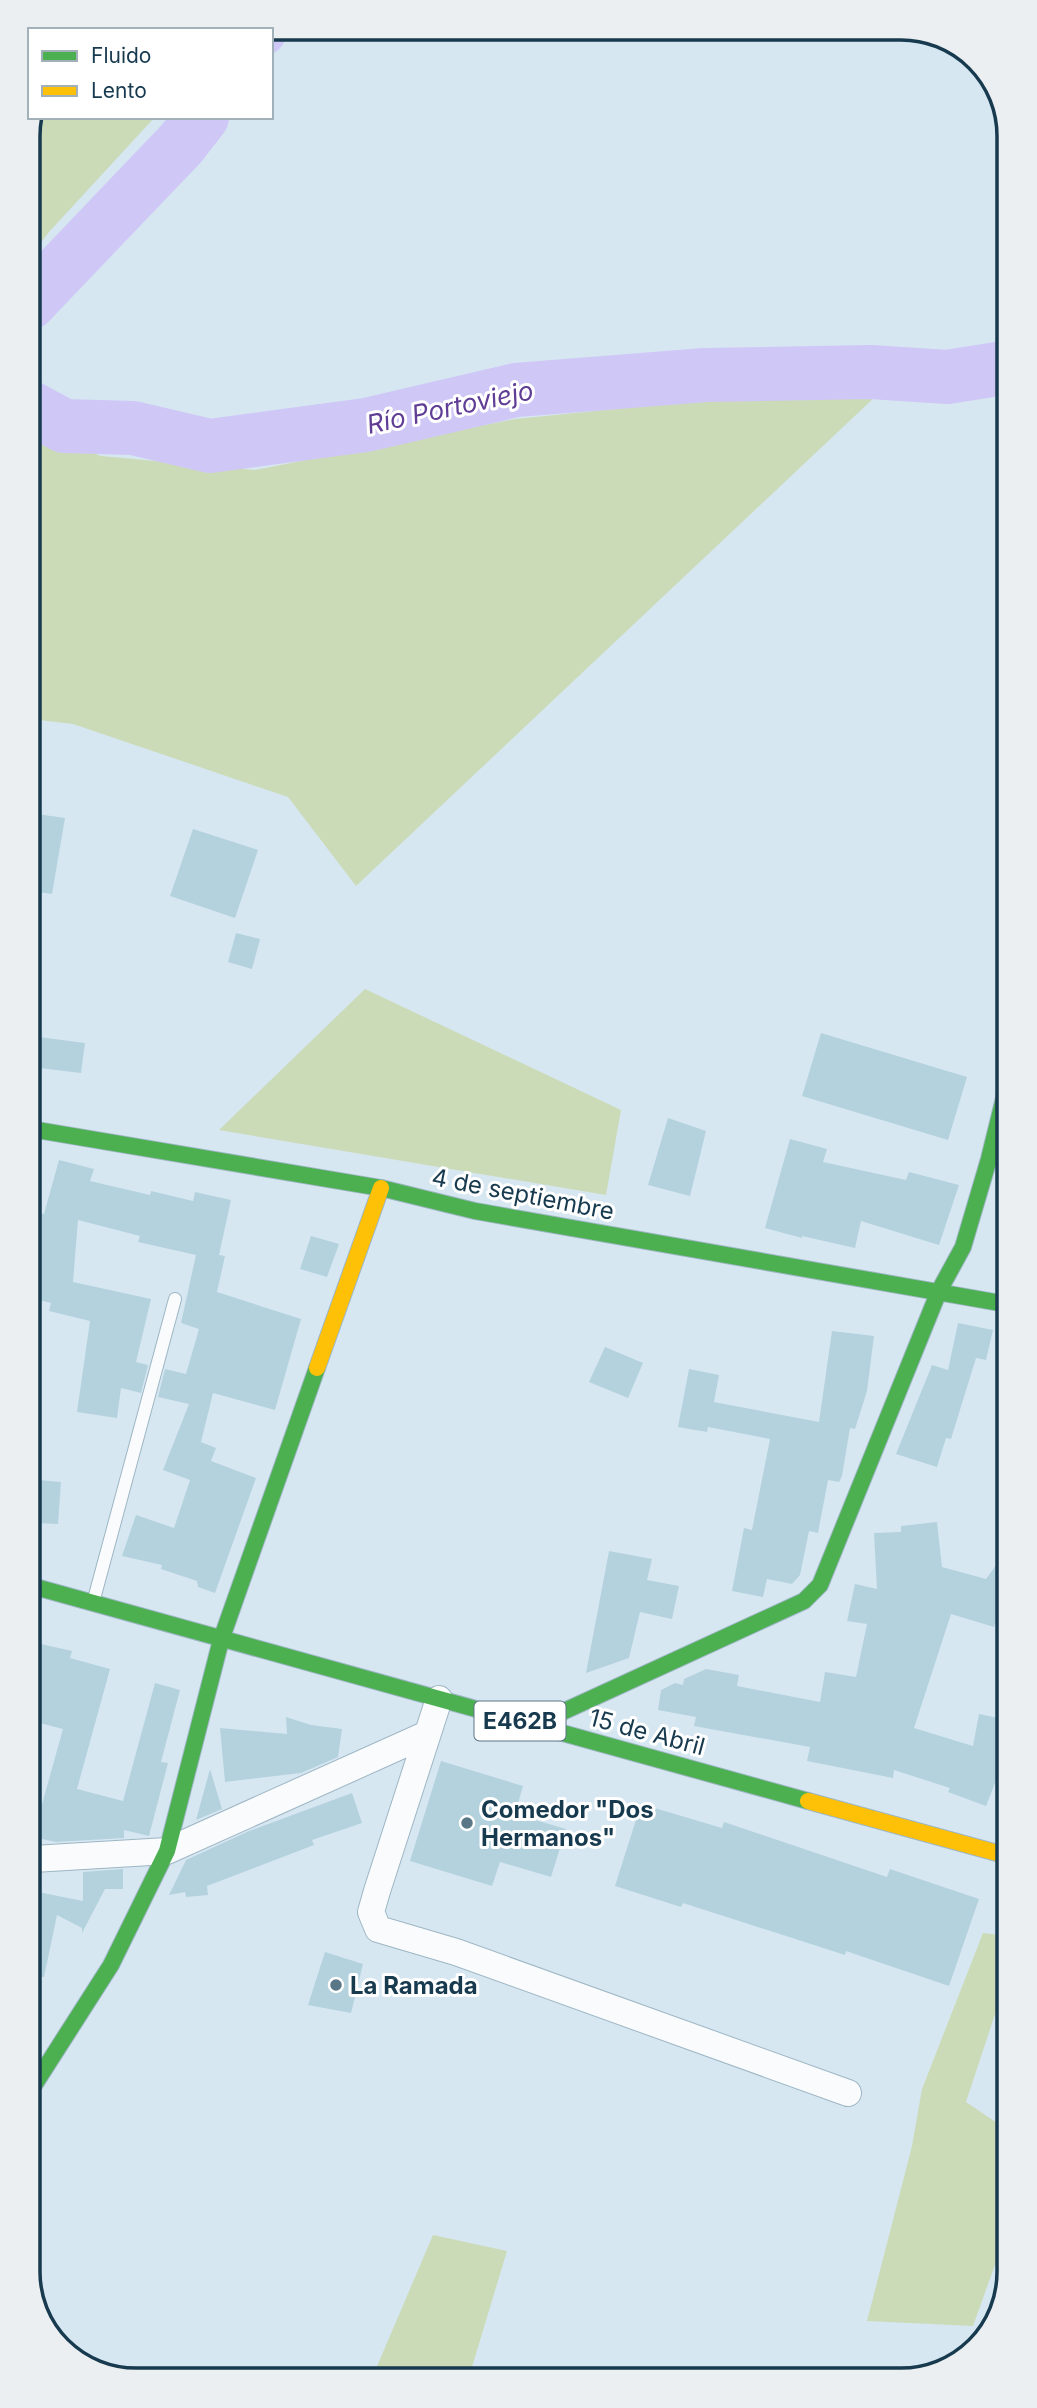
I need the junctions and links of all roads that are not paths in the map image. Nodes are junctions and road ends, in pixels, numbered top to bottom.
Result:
1 (997, 1127) edge
2 (40, 1131) edge
3 (381, 1188) junction
4 (940, 1291) junction
5 (175, 1300) dead end
6 (997, 1302) edge
7 (40, 1588) edge
8 (93, 1602) junction
9 (221, 1640) junction
10 (439, 1699) junction
11 (534, 1725) junction
12 (427, 1734) junction
13 (167, 1851) junction
14 (997, 1853) edge
15 (40, 1859) edge
16 (40, 2076) edge
17 (848, 2093) dead end

1 - 4 street
2 - 3 street, 4 de septiembre
3 - 4 street, 4 de septiembre
3 - 9 street
4 - 6 street, 4 de septiembre
4 - 11 street
5 - 8 lane
7 - 8 street, 15 de Abril / E462B
8 - 9 street, 15 de Abril / E462B
9 - 10 street, 15 de Abril / E462B
9 - 13 street
10 - 11 street, 15 de Abril / E462B
10 - 12 street
11 - 14 street, 15 de Abril / E462B
12 - 13 street
12 - 17 street
13 - 15 street
13 - 16 street

